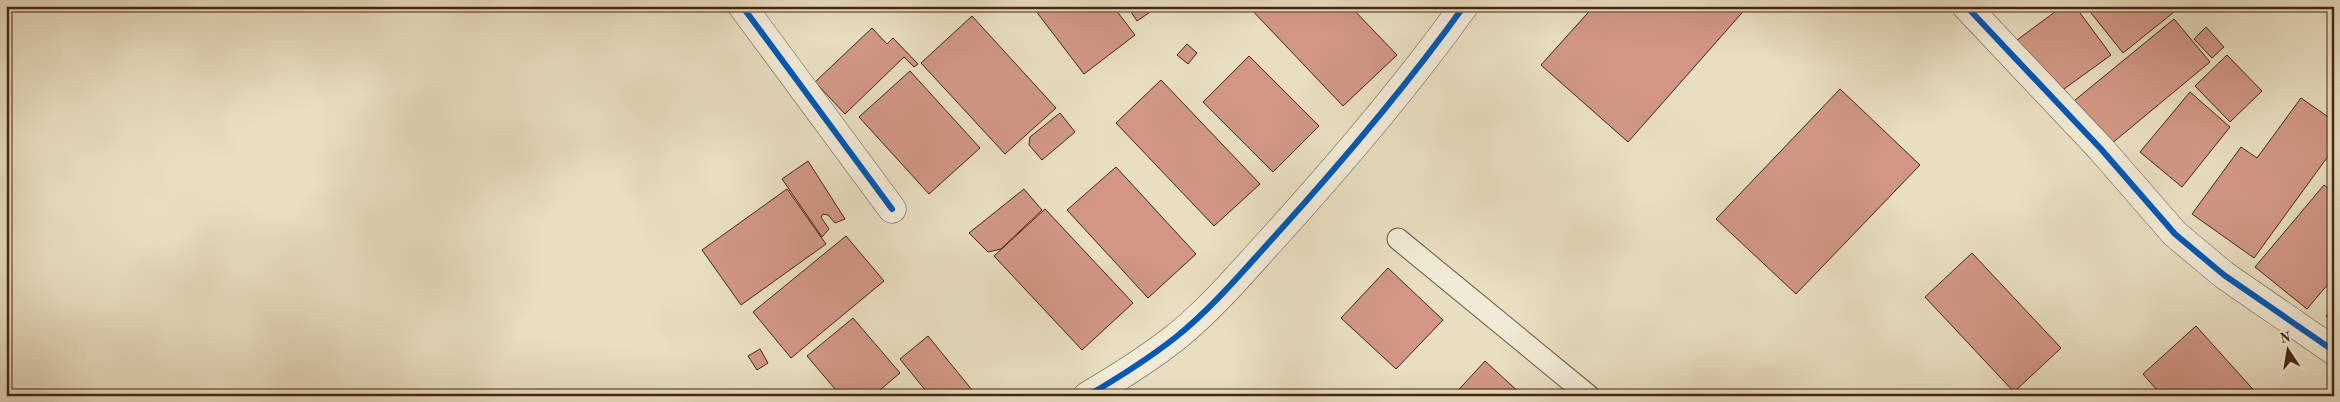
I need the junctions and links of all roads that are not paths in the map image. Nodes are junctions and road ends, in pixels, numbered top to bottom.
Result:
1 (742, 6) edge
2 (1464, 6) edge
3 (1966, 6) edge
4 (892, 209) dead end
5 (1398, 239) dead end
6 (2334, 351) edge
7 (1088, 396) edge
8 (1589, 396) edge

1 - 4 street
2 - 7 street
3 - 6 street
5 - 8 lane

